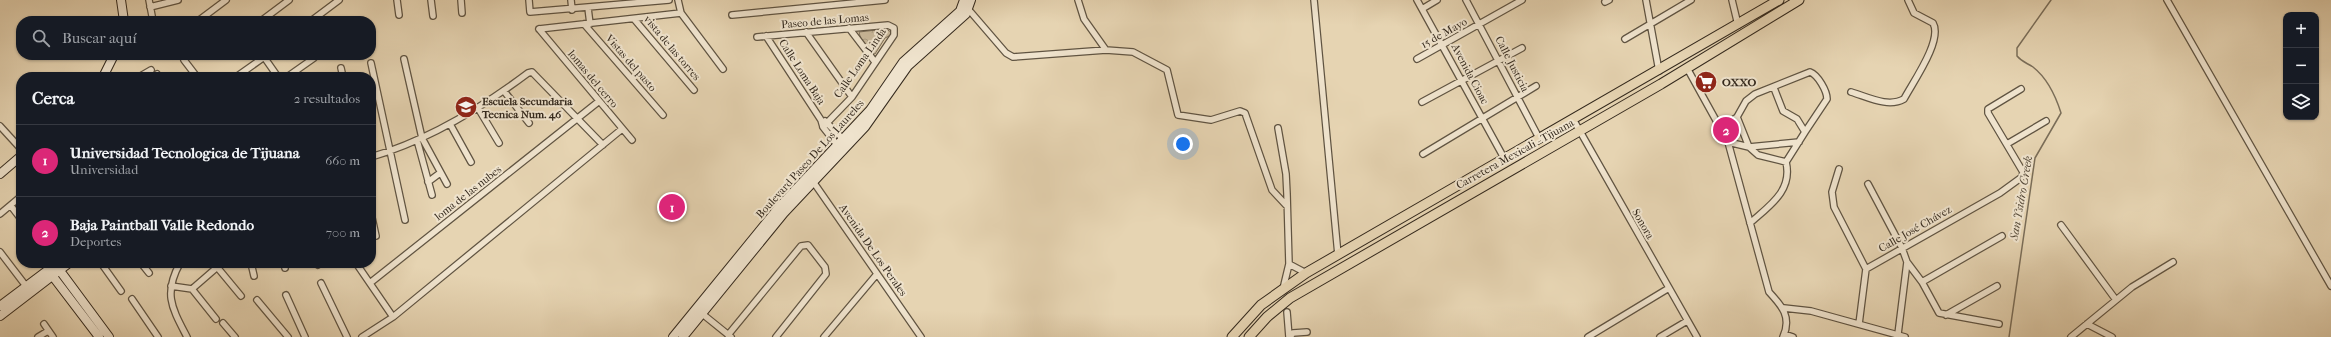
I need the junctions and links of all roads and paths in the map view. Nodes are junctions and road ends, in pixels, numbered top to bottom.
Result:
1 (121, 0) edge
2 (149, 0) edge
3 (178, 0) edge
4 (226, 0) edge
5 (289, 0) edge
6 (339, 0) edge
7 (398, 0) edge
8 (431, 0) edge
9 (461, 0) edge
10 (529, 0) edge
11 (571, 0) edge
12 (669, 0) edge
13 (678, 0) edge
14 (885, 0) edge
15 (964, 0) edge
16 (971, 0) edge
17 (1078, 0) edge
18 (1314, 0) edge
19 (1417, 0) edge
20 (1437, 0) edge
21 (1466, 0) edge
22 (1522, 0) edge
23 (1646, 0) edge
24 (1691, 0) edge
25 (1732, 0) edge
26 (1779, 0) edge
27 (1799, 0) edge
28 (1908, 0) edge
29 (2166, 0) edge
30 (862, 1) edge
31 (218, 2) edge
32 (150, 7) junction
33 (588, 8) junction
34 (1422, 9) junction
35 (572, 10) junction
36 (969, 10) junction
37 (462, 13) dead end
38 (681, 13) junction
39 (398, 15) dead end
40 (732, 15) dead end
41 (123, 16) edge
42 (152, 16) edge
43 (203, 16) edge
44 (268, 16) edge
45 (318, 16) edge
46 (433, 16) dead end
47 (634, 19) junction
48 (587, 24) junction
49 (1480, 24) junction
50 (1650, 25) junction
51 (1738, 25) junction
52 (849, 28) junction
53 (894, 28) joint
54 (806, 32) junction
55 (766, 36) junction
56 (757, 37) dead end
57 (1625, 39) dead end
58 (1443, 45) junction
59 (1522, 48) dead end
60 (1106, 50) junction
61 (404, 59) dead end
62 (1417, 59) dead end
63 (112, 60) edge
64 (184, 60) dead end
65 (259, 60) edge
66 (267, 60) edge
67 (311, 60) edge
68 (1499, 61) junction
69 (875, 62) junction
70 (371, 63) dead end
71 (341, 68) dead end
72 (1687, 68) junction
73 (722, 69) dead end
74 (151, 70) dead end
75 (1659, 71) junction
76 (106, 72) edge
77 (148, 72) edge
78 (193, 72) edge
79 (243, 72) edge
80 (275, 72) edge
81 (294, 72) edge
82 (342, 72) edge
83 (373, 72) edge
84 (1462, 80) junction
85 (376, 86) edge
86 (1536, 86) dead end
87 (1774, 88) junction
88 (2021, 89) dead end
89 (694, 90) dead end
90 (504, 91) junction
91 (1851, 92) dead end
92 (1518, 97) junction
93 (852, 98) junction
94 (598, 102) junction
95 (1422, 102) dead end
96 (478, 108) junction
97 (663, 115) dead end
98 (1737, 117) junction
99 (578, 118) junction
100 (1482, 119) junction
101 (1573, 119) junction
102 (821, 120) junction
103 (828, 121) junction
104 (2046, 121) dead end
105 (528, 123) dead end
106 (450, 124) junction
107 (0, 126) edge
108 (823, 126) junction
109 (1278, 128) dead end
110 (1720, 128) junction
111 (622, 130) junction
112 (1580, 131) junction
113 (1805, 132) junction
114 (1539, 138) junction
115 (419, 139) junction
116 (632, 140) dead end
117 (1728, 142) junction
118 (1799, 142) junction
119 (499, 143) dead end
120 (16, 144) edge
121 (2007, 144) junction
122 (843, 145) junction
123 (603, 146) junction
124 (1749, 147) junction
125 (390, 150) junction
126 (1422, 154) dead end
127 (376, 155) edge
128 (1504, 158) junction
129 (16, 160) edge
130 (471, 162) dead end
131 (1786, 162) junction
132 (1839, 169) dead end
133 (1, 171) edge
134 (440, 173) junction
135 (810, 178) junction
136 (428, 182) junction
137 (447, 184) dead end
138 (1868, 184) dead end
139 (432, 195) dead end
140 (16, 201) edge
141 (1286, 205) junction
142 (11, 206) junction
143 (16, 212) edge
144 (0, 214) edge
145 (405, 220) dead end
146 (1750, 223) junction
147 (2061, 225) dead end
148 (2002, 236) dead end
149 (1902, 248) junction
150 (0, 252) edge
151 (1338, 254) junction
152 (1908, 262) junction
153 (2173, 262) dead end
154 (1289, 264) junction
155 (54, 268) edge
156 (105, 268) edge
157 (145, 268) edge
158 (177, 268) edge
159 (216, 268) edge
160 (221, 268) edge
161 (252, 268) edge
162 (360, 268) edge
163 (1866, 269) junction
164 (149, 273) dead end
165 (1306, 273) junction
166 (877, 274) junction
167 (254, 276) dead end
168 (1922, 282) junction
169 (321, 283) dead end
170 (370, 283) junction
171 (26, 286) junction
172 (171, 286) junction
173 (1997, 286) dead end
174 (2331, 286) edge
175 (1669, 288) junction
176 (192, 289) junction
177 (1283, 289) junction
178 (121, 291) dead end
179 (286, 295) dead end
180 (241, 296) dead end
181 (132, 299) dead end
182 (257, 300) dead end
183 (2116, 300) junction
184 (0, 306) edge
185 (1784, 308) junction
186 (699, 312) junction
187 (1286, 312) dead end
188 (1946, 315) junction
189 (0, 316) edge
190 (393, 317) junction
191 (216, 319) dead end
192 (1688, 320) junction
193 (223, 323) dead end
194 (44, 324) dead end
195 (1859, 324) junction
196 (1999, 324) dead end
197 (2086, 324) junction
198 (48, 331) junction
199 (1306, 332) dead end
200 (1898, 334) junction
201 (1784, 335) edge
202 (730, 336) edge
203 (38, 337) edge
204 (53, 337) edge
205 (99, 337) edge
206 (110, 337) edge
207 (158, 337) edge
208 (187, 337) edge
209 (235, 337) edge
210 (288, 337) edge
211 (305, 337) edge
212 (347, 337) edge
213 (362, 337) edge
214 (673, 337) edge
215 (683, 337) edge
216 (776, 337) edge
217 (824, 337) edge
218 (921, 337) edge
219 (1232, 337) edge
220 (1248, 337) edge
221 (1289, 337) edge
222 (1588, 337) edge
223 (1660, 337) edge
224 (1697, 337) edge
225 (1793, 337) edge
226 (1905, 337) edge
227 (2071, 337) edge
228 (2112, 337) edge

1 - 41 street
2 - 32 street
3 - 32 street
4 - 31 street
5 - 44 street
6 - 45 street
7 - 39 street
8 - 46 street
9 - 37 street
10 - 35 street
11 - 35 street
12 - 33 street
13 - 38 street
14 - 30 street
15 - 122 street, Boulevard Paseo De Los Laureles
16 - 36 street
17 - 60 street
18 - 151 street
19 - 34 street, Avenida Cioac
20 - 34 street
21 - 49 street, Calle Justicia
22 - 49 street, 15 de Mayo
23 - 50 street
24 - 50 street
25 - 51 street
26 - 51 main road, Carretera Mexicali - Tijuana
27 - 72 main road, Carretera Mexicali - Tijuana
28 - 91 street
29 - 174 street
30 - 40 street
31 - 43 street
32 - 42 street
33 - 35 street
33 - 48 street
34 - 58 street, Avenida Cioac
36 - 60 street
36 - 122 street, Boulevard Paseo De Los Laureles
38 - 47 street
38 - 73 street
47 - 48 street
47 - 89 street, vista de las torres
48 - 94 street, lomas del cerro
48 - 97 street, Vistas del pasto
49 - 58 street, 15 de Mayo
49 - 68 street, Calle Justicia
50 - 57 street
50 - 75 street
51 - 75 main road, Carretera Mexicali - Tijuana
52 - 53 street, Paseo de las Lomas
52 - 54 street, Paseo de las Lomas
52 - 69 street
53 - 69 street, Calle Loma Linda
54 - 55 street, Paseo de las Lomas
54 - 93 street
55 - 56 street, Paseo de las Lomas
55 - 102 street, Calle Loma Baja
58 - 62 street, 15 de Mayo
58 - 84 street, Avenida Cioac
59 - 68 street
60 - 141 street
61 - 115 street
63 - 76 street
64 - 78 street
65 - 79 street
66 - 80 street
67 - 81 street
68 - 84 street
68 - 92 street, Calle Justicia
69 - 93 street, Calle Loma Linda
70 - 83 street
71 - 82 street
72 - 110 street
72 - 112 main road, Carretera Mexicali - Tijuana
74 - 77 street
75 - 101 main road, Carretera Mexicali - Tijuana
84 - 95 street
84 - 100 street, Avenida Cioac
85 - 125 street
86 - 92 street
87 - 98 street
87 - 113 street
87 - 113 street
88 - 121 street
90 - 96 street
90 - 99 street
90 - 105 street
92 - 100 street
92 - 114 street, Calle Justicia
93 - 103 street, Calle Loma Linda
94 - 99 street, loma de las nubes
94 - 111 street, lomas del cerro
96 - 106 street
96 - 119 street
98 - 110 street
98 - 124 street
99 - 123 street
99 - 170 street, loma de las nubes
100 - 126 street
100 - 128 street, Avenida Cioac
101 - 112 street, Sonora
101 - 114 main road, Carretera Mexicali - Tijuana
102 - 103 street, Calle Loma Baja
102 - 108 street, Calle Loma Baja
103 - 108 street, Calle Loma Linda
103 - 122 street
104 - 121 street
106 - 115 street
106 - 130 street
107 - 120 street
108 - 122 street, Calle Loma Baja
109 - 141 street
110 - 117 street
111 - 116 street, lomas del cerro
111 - 123 street
112 - 175 street, Sonora
112 - 220 main road, Carretera Mexicali - Tijuana
113 - 118 street
114 - 128 main road, Carretera Mexicali - Tijuana
115 - 125 street
115 - 134 street
115 - 136 street
117 - 124 street
117 - 146 street
118 - 124 street
118 - 131 street
121 - 149 street, Calle José Chávez
122 - 135 street, Boulevard Paseo De Los Laureles
123 - 190 street
124 - 131 street
125 - 127 street
125 - 145 street
128 - 151 main road, Carretera Mexicali - Tijuana
129 - 133 street
131 - 146 street
132 - 163 street
134 - 136 street
134 - 137 street
135 - 166 street, Avenida De Los Perales
135 - 186 street, Boulevard Paseo De Los Laureles
136 - 139 street
138 - 149 street
140 - 142 street
141 - 154 street
142 - 143 street
142 - 144 street
146 - 185 street
147 - 183 street
148 - 168 street
149 - 152 street
149 - 163 street, Calle José Chávez
150 - 171 street
151 - 165 main road, Carretera Mexicali - Tijuana
152 - 168 street
152 - 200 street
153 - 183 street
154 - 165 street
154 - 177 street
155 - 171 street
155 - 189 street
155 - 205 street
155 - 206 street
156 - 178 street
157 - 164 street
158 - 172 street
159 - 176 street
160 - 180 street
161 - 167 street
162 - 170 street
163 - 195 street
165 - 177 main road, Carretera Mexicali - Tijuana
166 - 217 street
166 - 218 street, Avenida De Los Perales
168 - 188 street
169 - 212 street
170 - 190 street
171 - 184 street
172 - 176 street
172 - 208 street
173 - 188 street
175 - 192 street, Sonora
175 - 222 street
176 - 191 street
177 - 219 main road, Carretera Mexicali - Tijuana
179 - 211 street
181 - 207 street
182 - 210 street
183 - 197 street
185 - 195 street
185 - 201 street
186 - 202 street
186 - 214 street, Boulevard Paseo De Los Laureles
186 - 215 street, Boulevard Paseo De Los Laureles
187 - 221 street
188 - 196 street
190 - 213 street
192 - 223 street
192 - 224 street, Sonora
193 - 209 street
194 - 198 street
195 - 200 street
197 - 227 street
197 - 228 street
198 - 203 street
198 - 204 street
199 - 221 street
200 - 226 street
201 - 225 street
202 - 216 street

